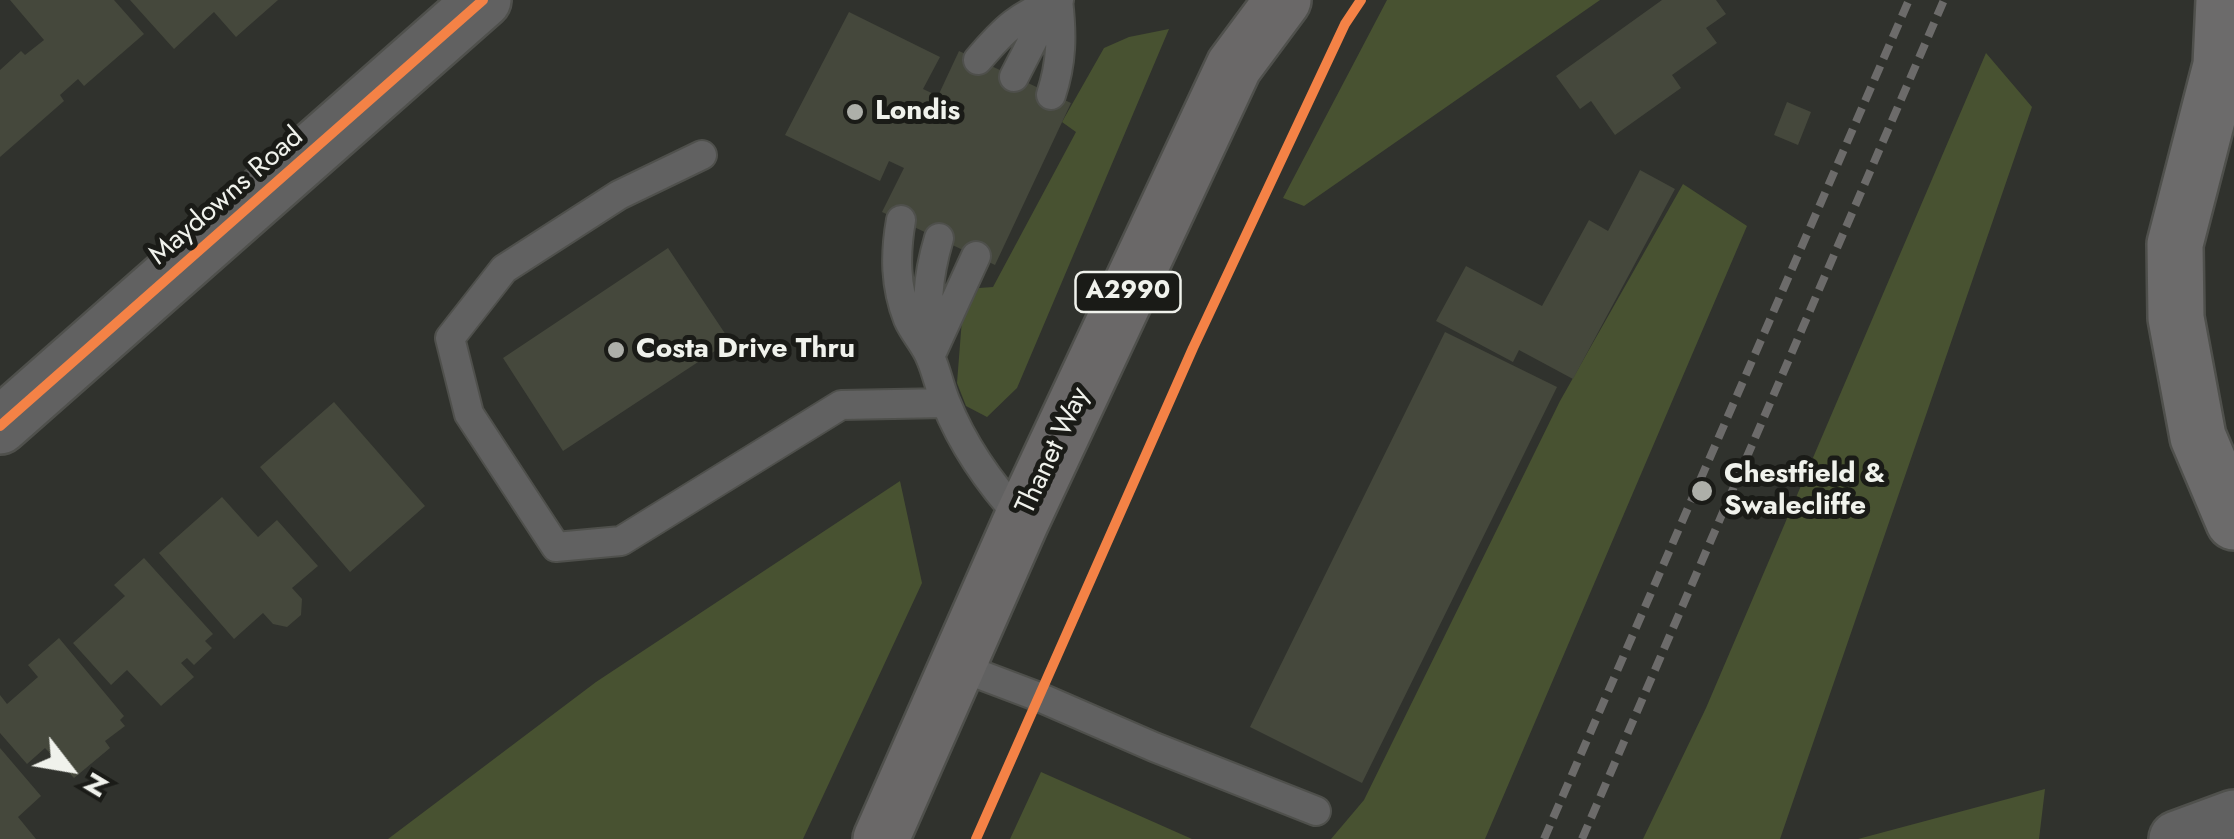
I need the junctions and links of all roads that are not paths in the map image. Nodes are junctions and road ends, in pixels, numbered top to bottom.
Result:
1 (483, 0) edge
2 (1058, 0) edge
3 (1245, 0) edge
4 (1283, 0) edge
5 (2224, 0) edge
6 (978, 60) dead end
7 (1234, 66) junction
8 (1014, 77) dead end
9 (1051, 94) dead end
10 (702, 155) dead end
11 (901, 220) dead end
12 (938, 238) dead end
13 (976, 256) dead end
14 (930, 356) junction
15 (946, 403) junction
16 (0, 426) edge
17 (1022, 519) junction
18 (2234, 522) edge
19 (957, 666) junction
20 (1316, 811) dead end
21 (2234, 818) edge
22 (882, 839) edge
23 (2177, 839) edge

1 - 16 street, Maydowns Road
2 - 6 lane
2 - 8 lane
2 - 9 lane
3 - 7 main road, Thanet Way / A2990
4 - 7 main road, Thanet Way / A2990
5 - 18 main road
7 - 17 main road, Thanet Way / A2990
10 - 15 lane
11 - 14 lane
12 - 14 lane
13 - 14 lane
14 - 15 lane
15 - 17 lane
17 - 19 main road, Thanet Way / A2990
19 - 20 lane
19 - 22 main road, Thanet Way / A2990
21 - 23 street

